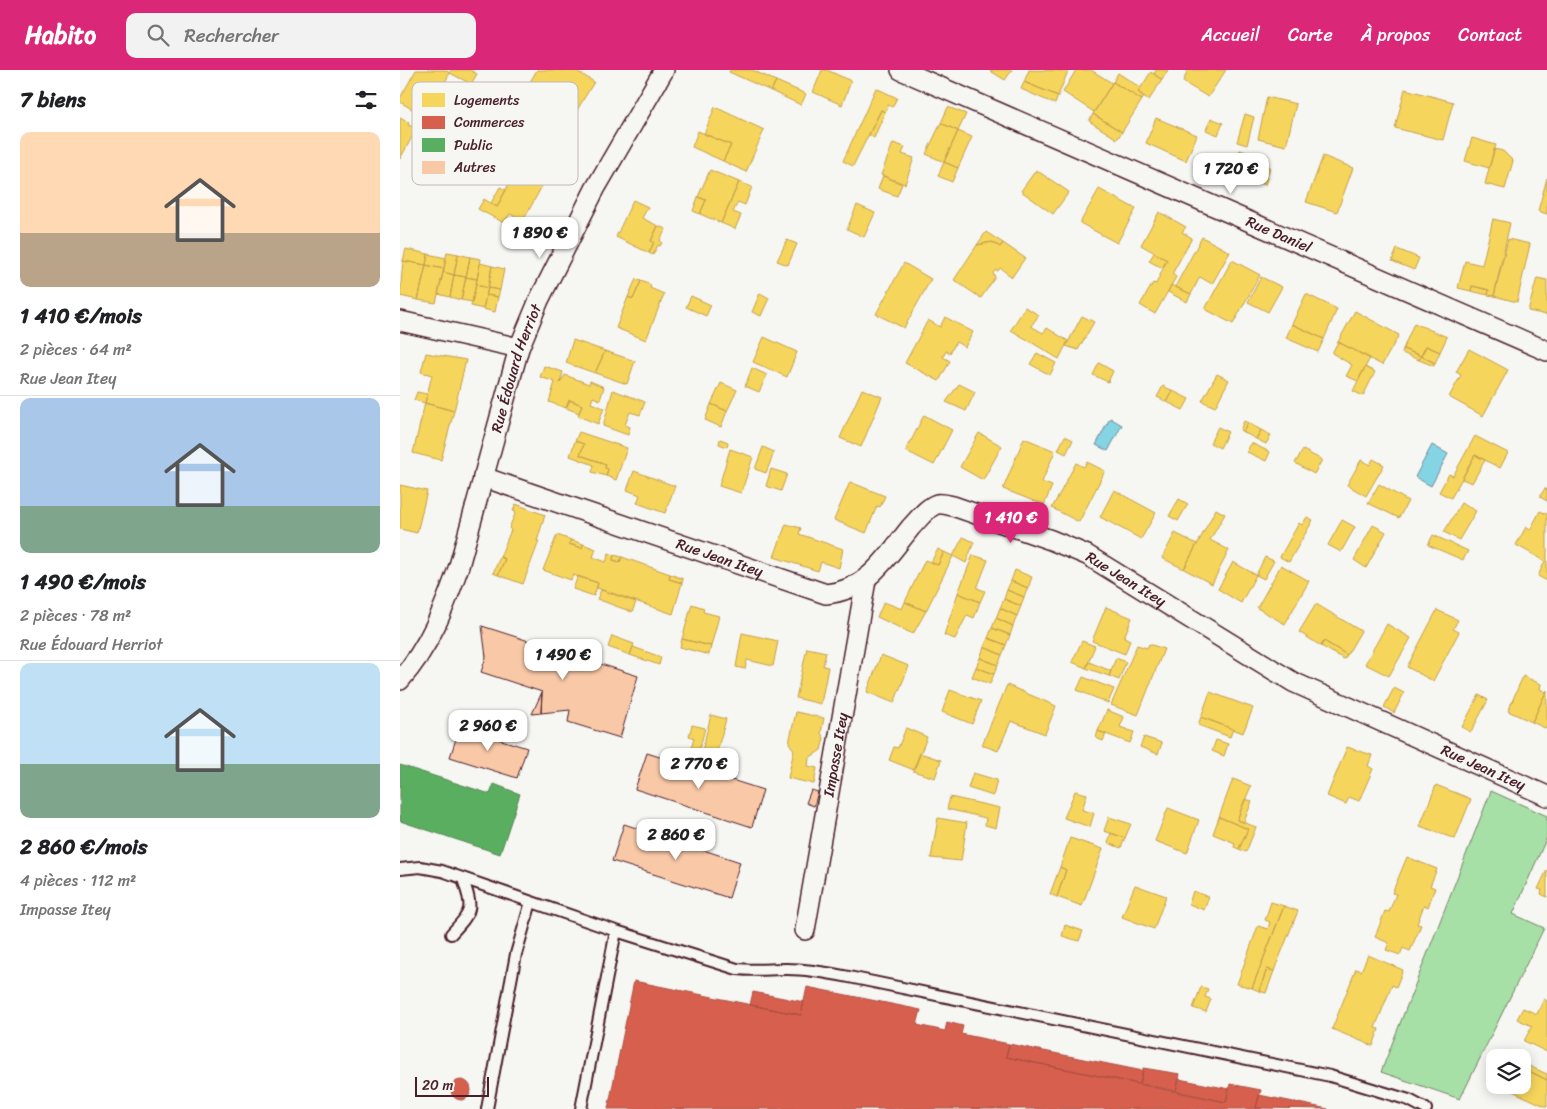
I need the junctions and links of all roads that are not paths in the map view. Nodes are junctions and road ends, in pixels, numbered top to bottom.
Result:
1 (664, 70) edge
2 (901, 70) edge
3 (400, 321) edge
4 (519, 348) junction
5 (1547, 351) edge
6 (483, 477) junction
7 (866, 580) junction
8 (400, 680) edge
9 (1547, 796) edge
10 (400, 869) edge
11 (463, 879) junction
12 (531, 902) junction
13 (805, 930) dead end
14 (616, 931) junction
15 (451, 934) dead end
16 (487, 1109) edge
17 (581, 1109) edge
18 (1426, 1109) edge

1 - 4 street, Rue Édouard Herriot
2 - 5 street, Rue Daniel
3 - 4 street
4 - 6 street, Rue Édouard Herriot
6 - 7 street, Rue Jean Itey
6 - 8 street, Rue Édouard Herriot
7 - 9 street, Rue Jean Itey
7 - 13 street, Impasse Itey
10 - 11 lane
11 - 12 lane
11 - 15 lane
12 - 14 lane
12 - 16 lane
14 - 17 lane
14 - 18 lane

